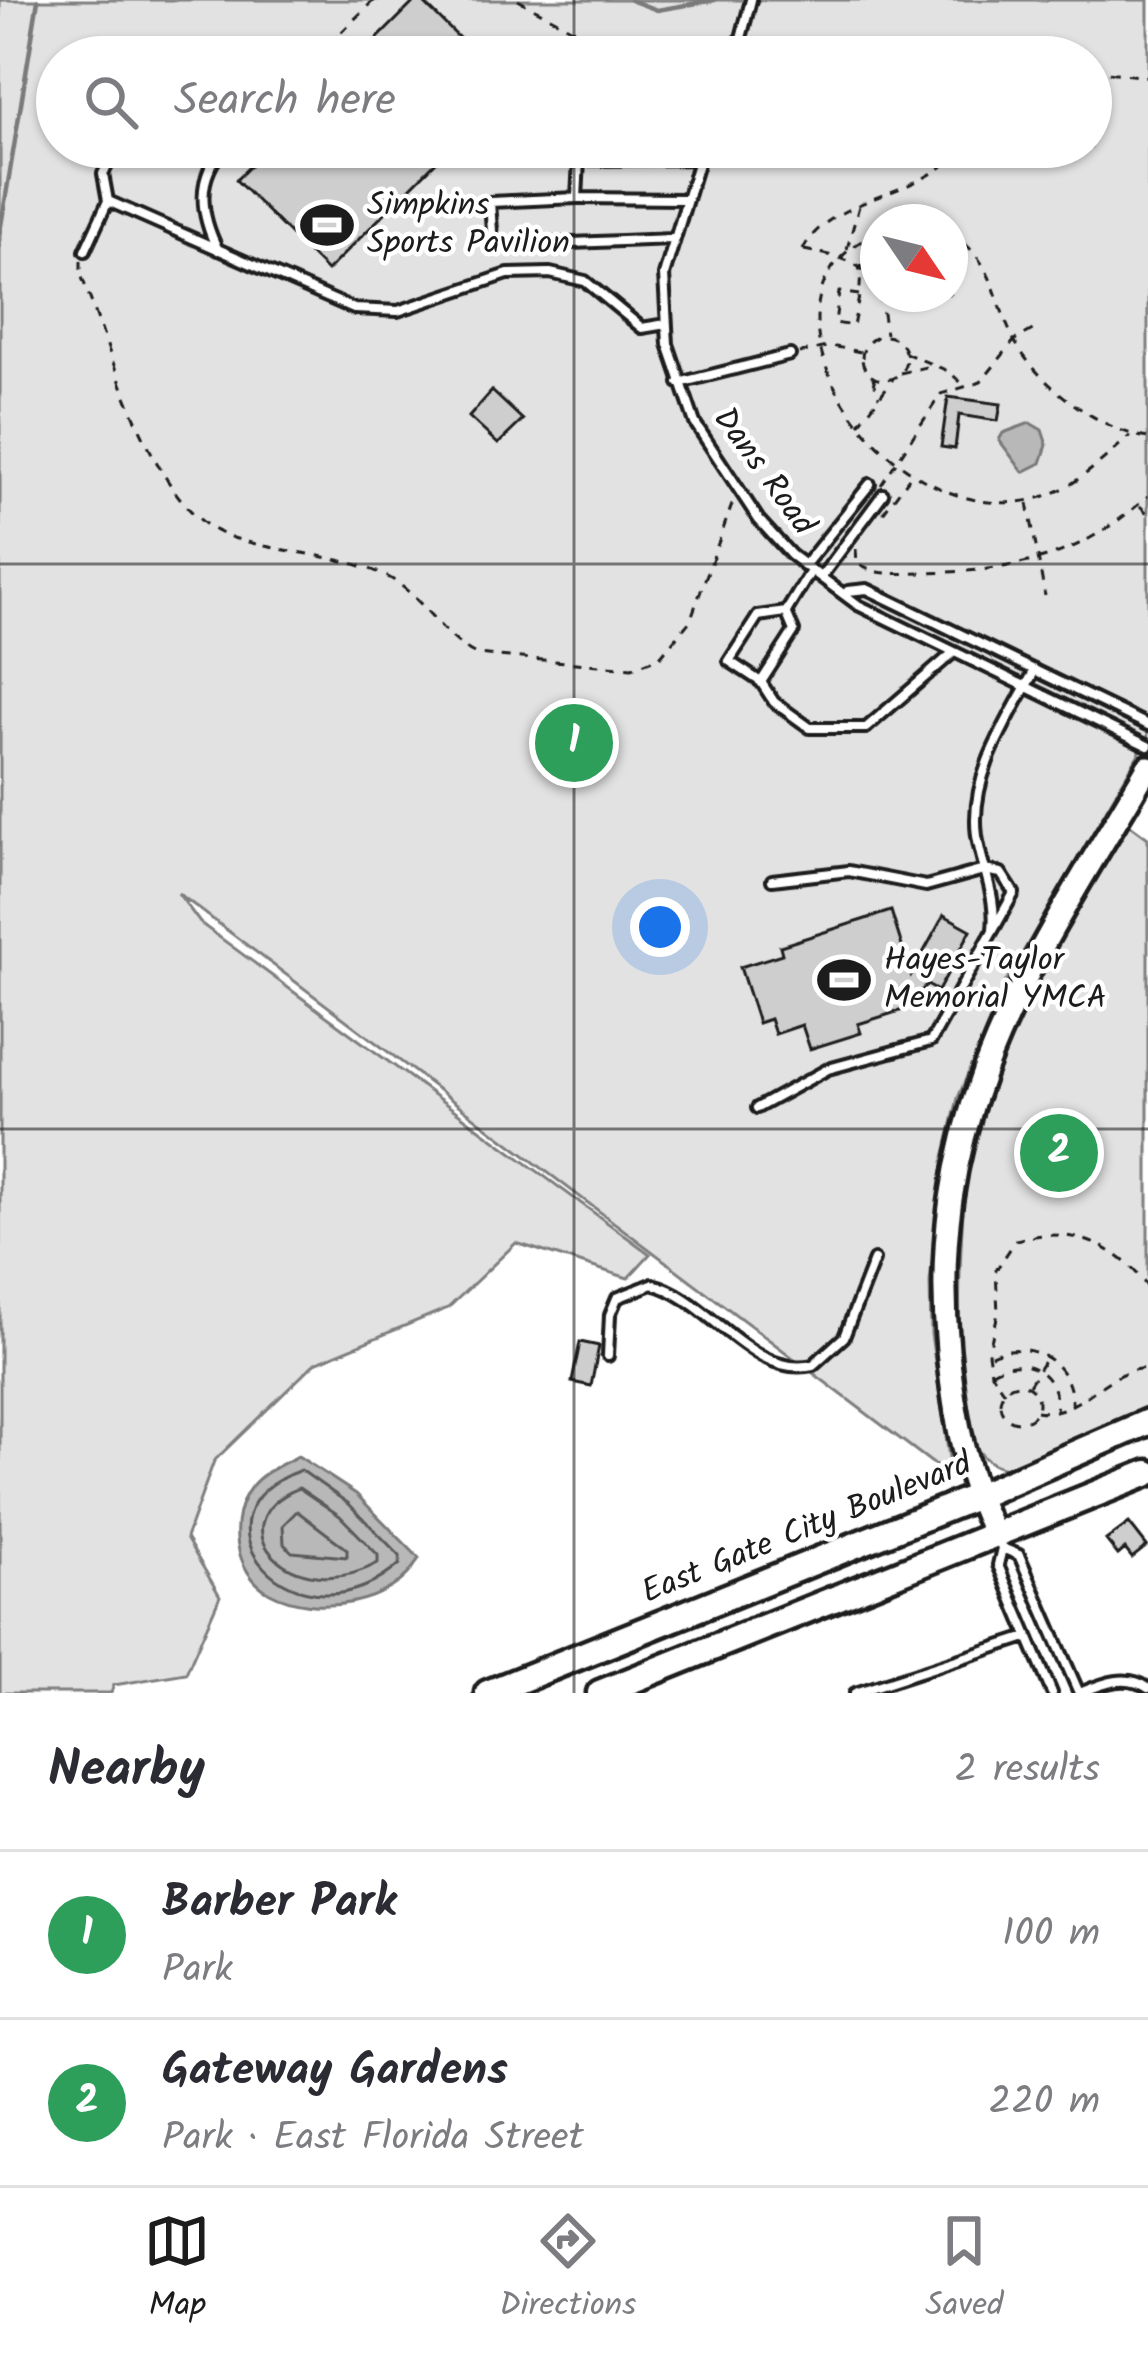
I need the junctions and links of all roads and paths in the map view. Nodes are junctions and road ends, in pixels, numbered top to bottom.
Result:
1 (374, 0) edge
2 (518, 0) edge
3 (751, 0) edge
4 (337, 36) edge
5 (586, 36) edge
6 (742, 36) edge
7 (1112, 73) edge
8 (1148, 77) edge
9 (106, 168) edge
10 (209, 168) edge
11 (579, 168) edge
12 (696, 168) edge
13 (937, 168) edge
14 (577, 198) junction
15 (684, 199) junction
16 (108, 201) junction
17 (859, 205) junction
18 (671, 239) junction
19 (860, 244) edge
20 (218, 250) junction
21 (968, 250) edge
22 (85, 251) joint
23 (847, 252) junction
24 (841, 257) junction
25 (860, 266) joint
26 (822, 289) junction
27 (839, 292) junction
28 (859, 295) junction
29 (882, 312) edge
30 (818, 319) junction
31 (835, 322) junction
32 (665, 324) junction
33 (1038, 327) dead end
34 (886, 335) junction
35 (1015, 340) junction
36 (822, 347) junction
37 (862, 352) junction
38 (905, 353) junction
39 (791, 357) joint
40 (928, 366) junction
41 (900, 373) junction
42 (872, 377) junction
43 (894, 378) junction
44 (679, 383) junction
45 (964, 386) junction
46 (879, 398) junction
47 (859, 425) junction
48 (1130, 436) junction
49 (1148, 438) edge
50 (896, 464) junction
51 (911, 475) junction
52 (738, 489) junction
53 (876, 489) junction
54 (1148, 496) edge
55 (1028, 501) junction
56 (1139, 505) junction
57 (880, 514) dead end
58 (1148, 514) edge
59 (856, 547) dead end
60 (1039, 562) junction
61 (812, 572) junction
62 (847, 592) junction
63 (1046, 596) dead end
64 (786, 612) junction
65 (954, 652) junction
66 (1035, 670) junction
67 (760, 682) junction
68 (1026, 687) junction
69 (1148, 725) edge
70 (1148, 746) edge
71 (1148, 767) edge
72 (985, 870) junction
73 (772, 880) dead end
74 (993, 932) junction
75 (757, 1108) dead end
76 (874, 1260) dead end
77 (1148, 1271) edge
78 (1141, 1277) junction
79 (1148, 1288) edge
80 (608, 1356) dead end
81 (988, 1356) junction
82 (1046, 1356) junction
83 (1148, 1360) edge
84 (1139, 1368) junction
85 (1148, 1368) edge
86 (1038, 1369) junction
87 (991, 1373) junction
88 (1028, 1387) junction
89 (1004, 1392) junction
90 (1072, 1407) junction
91 (1036, 1411) junction
92 (1055, 1414) junction
93 (1148, 1422) edge
94 (1148, 1473) edge
95 (975, 1497) junction
96 (999, 1541) junction
97 (1028, 1637) junction
98 (1148, 1688) edge
99 (488, 1693) edge
100 (600, 1693) edge
101 (855, 1693) edge
102 (1052, 1693) edge
103 (1080, 1693) edge

1 - 4 path
2 - 5 path
3 - 6 lane
7 - 8 path
9 - 16 lane
10 - 20 lane
11 - 14 lane
12 - 15 lane, Dans Road
13 - 17 path
14 - 15 lane
14 - 18 lane
15 - 18 lane, Dans Road
16 - 20 lane
16 - 22 lane
17 - 23 path
17 - 24 path
18 - 32 lane, Dans Road
19 - 23 path
20 - 32 lane
21 - 35 path
22 - 52 path
23 - 24 path
24 - 25 path
24 - 26 path
25 - 28 path
26 - 27 path
26 - 30 path
27 - 28 path
27 - 31 path
28 - 31 path
29 - 34 path
30 - 31 path
30 - 36 path
32 - 44 lane, Dans Road
33 - 35 path
34 - 37 path
34 - 38 path
35 - 45 path
35 - 48 path
36 - 37 path
36 - 39 path
36 - 47 path
37 - 42 path
38 - 40 path
38 - 41 path
39 - 44 lane
40 - 41 path
40 - 45 path
41 - 43 path
42 - 43 path
42 - 46 path
43 - 46 path
44 - 52 lane, Dans Road
45 - 50 path
46 - 47 path
47 - 50 path
48 - 49 path
48 - 55 path
50 - 51 path
50 - 53 path
51 - 55 path
51 - 57 path
52 - 61 lane, Dans Road
53 - 61 lane
53 - 61 lane
54 - 56 path
55 - 60 path
56 - 58 path
56 - 60 path
59 - 60 path
60 - 63 path
61 - 62 lane, Dans Road
61 - 64 lane
62 - 65 lane, Dans Road
62 - 66 lane, Dans Road
64 - 67 lane
64 - 67 lane
65 - 67 lane
65 - 68 lane, Dans Road
66 - 68 lane
66 - 69 lane, Dans Road
68 - 70 lane, Dans Road
68 - 72 lane
71 - 95 main road
72 - 73 lane
72 - 74 lane
72 - 74 lane
74 - 75 lane
76 - 80 lane
77 - 78 path
78 - 79 path
78 - 81 path
81 - 82 path
81 - 87 path
82 - 86 path
82 - 90 path
83 - 84 path
84 - 85 path
84 - 90 path
86 - 87 path
86 - 88 path
86 - 92 path
87 - 89 path
88 - 89 path
88 - 91 path
89 - 91 path
90 - 92 path
91 - 92 path
93 - 95 main road, East Gate City Boulevard
94 - 96 main road
95 - 96 main road
95 - 99 main road, East Gate City Boulevard
96 - 97 lane
96 - 100 main road
96 - 103 lane
97 - 101 lane
97 - 102 lane
98 - 103 lane

